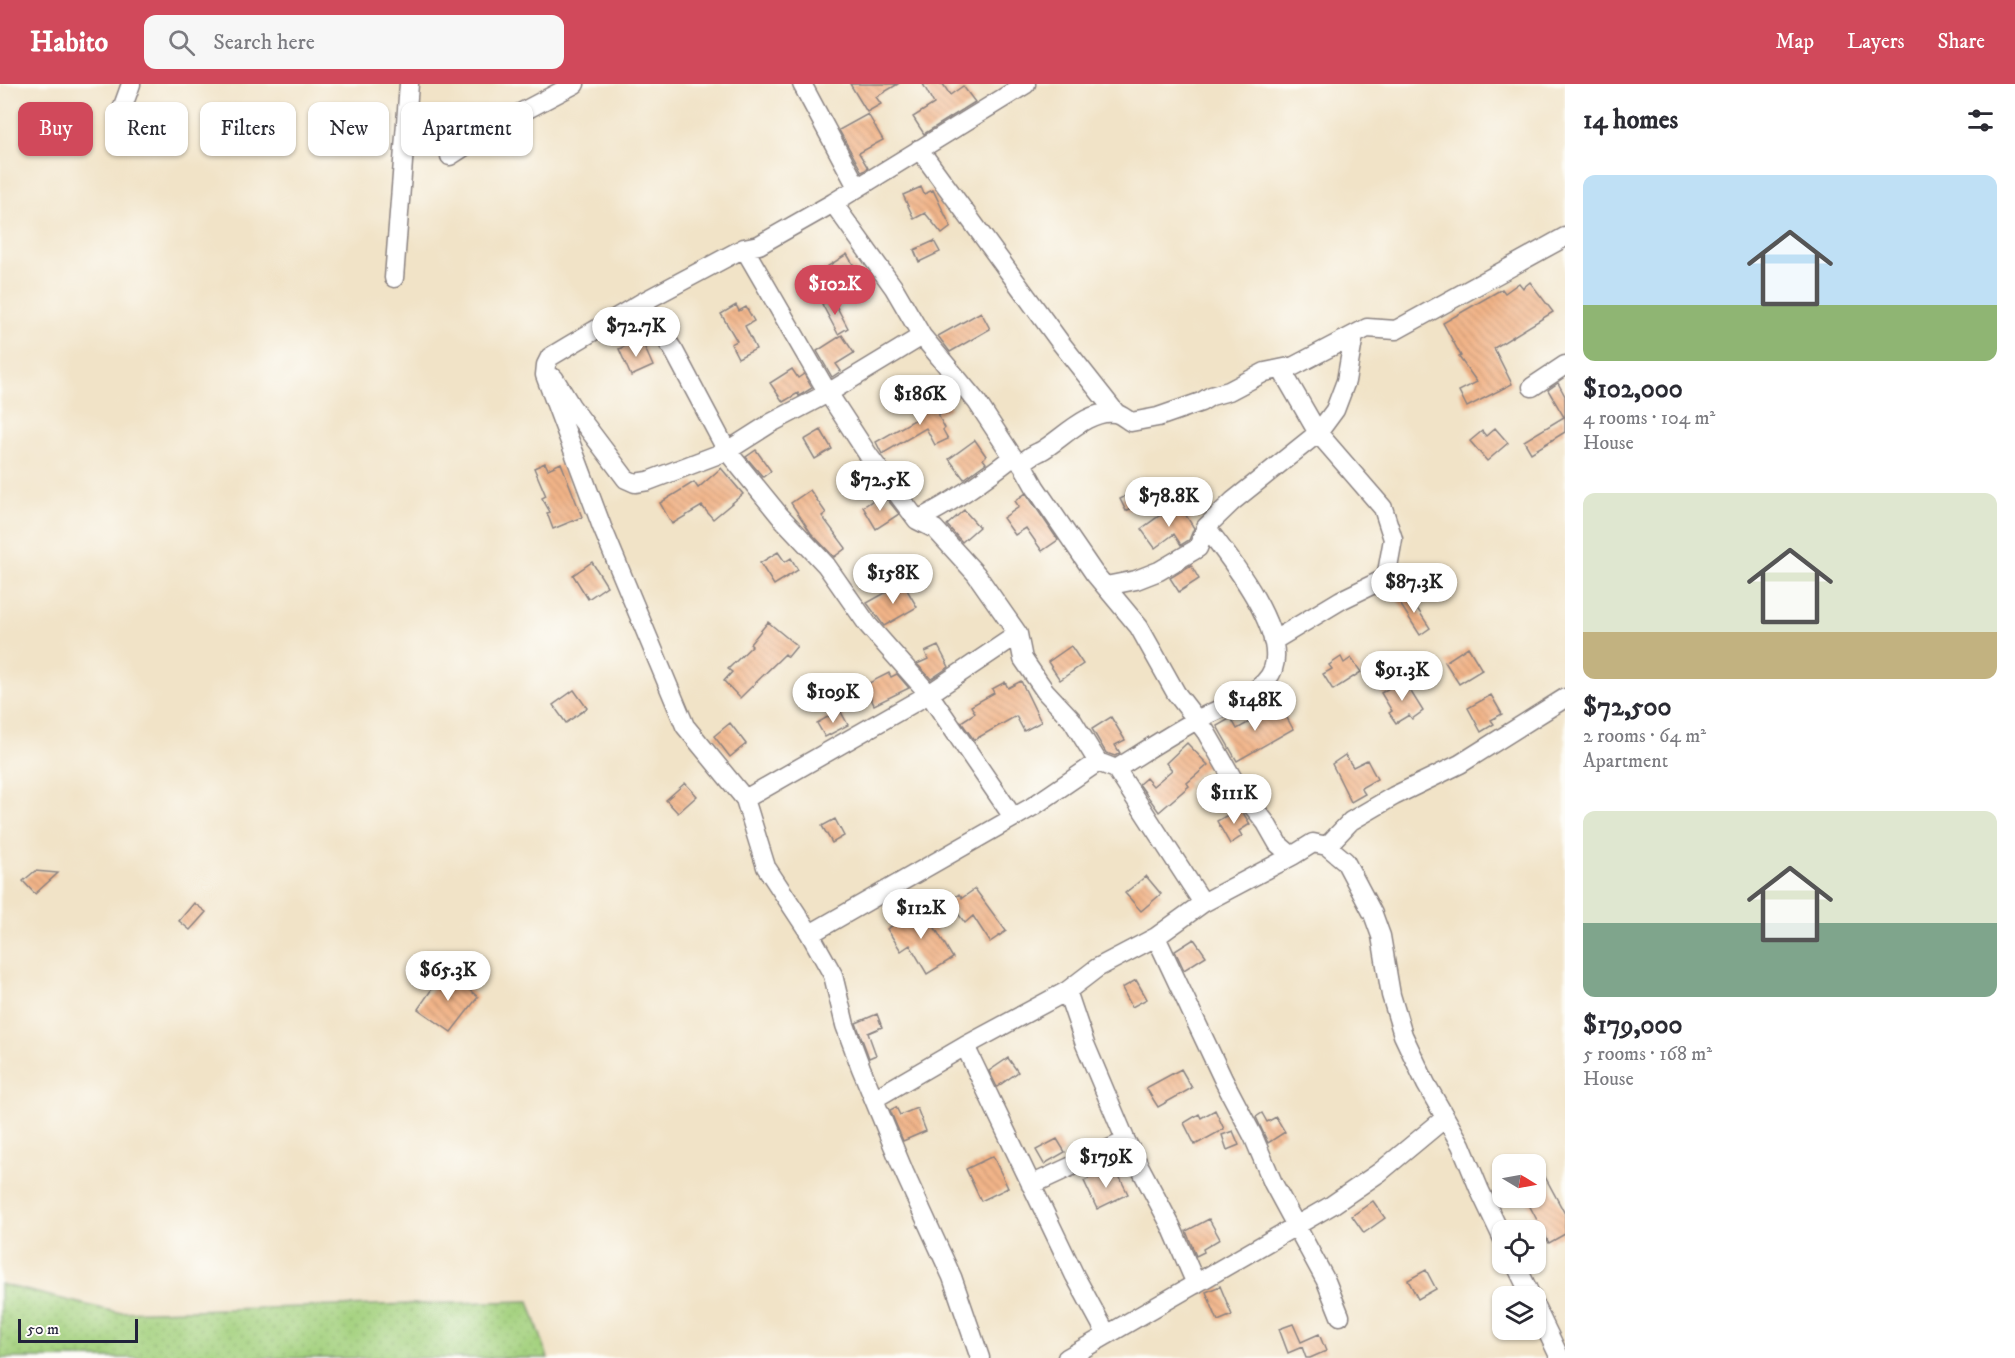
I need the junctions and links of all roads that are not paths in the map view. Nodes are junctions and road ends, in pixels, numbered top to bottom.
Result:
1 (131, 84) edge
2 (409, 84) edge
3 (575, 84) edge
4 (802, 84) edge
5 (1026, 84) edge
6 (124, 102) edge
7 (533, 106) edge
8 (919, 149) junction
9 (857, 187) junction
10 (833, 203) junction
11 (1565, 237) edge
12 (744, 248) junction
13 (394, 278) dead end
14 (641, 303) junction
15 (1354, 335) junction
16 (921, 336) junction
17 (546, 365) junction
18 (1565, 365) edge
19 (1281, 369) junction
20 (1532, 387) dead end
21 (828, 393) junction
22 (1116, 413) junction
23 (1318, 434) junction
24 (726, 451) junction
25 (1018, 461) junction
26 (917, 520) junction
27 (1206, 528) junction
28 (1106, 586) junction
29 (1018, 634) junction
30 (1273, 641) junction
31 (929, 693) junction
32 (1565, 698) edge
33 (1196, 720) junction
34 (1098, 762) junction
35 (1116, 769) junction
36 (745, 799) junction
37 (1013, 818) junction
38 (1327, 846) junction
39 (1292, 856) junction
40 (1203, 903) junction
41 (810, 934) junction
42 (1156, 937) junction
43 (1067, 991) junction
44 (965, 1046) junction
45 (874, 1100) junction
46 (1445, 1118) junction
47 (1126, 1141) junction
48 (1031, 1185) junction
49 (1494, 1220) edge
50 (1295, 1226) junction
51 (1196, 1284) junction
52 (1340, 1316) dead end
53 (1546, 1329) edge
54 (1107, 1335) junction
55 (980, 1358) edge
56 (1067, 1358) edge
57 (1560, 1358) edge

1 - 6 street
2 - 13 street
3 - 7 street
4 - 9 street
5 - 8 street
8 - 9 street
8 - 22 street
9 - 10 street
10 - 12 street
10 - 16 street
11 - 15 street
12 - 14 street
12 - 21 street
14 - 17 street
14 - 24 street
15 - 19 street
15 - 23 street
16 - 21 street
16 - 25 street
17 - 24 street
17 - 36 street
18 - 20 street
19 - 22 street
19 - 23 street
21 - 24 street
21 - 26 street
22 - 25 street
23 - 27 street
23 - 30 street
24 - 31 street
25 - 26 street
25 - 28 street
26 - 29 street
27 - 28 street
27 - 30 street
28 - 33 street
29 - 31 street
29 - 34 street
30 - 33 street
31 - 36 street
31 - 37 street
32 - 38 street
33 - 35 street
33 - 39 street
34 - 35 street
34 - 37 street
35 - 40 street
36 - 41 street
37 - 41 street
38 - 39 street
38 - 46 street
39 - 40 street
40 - 42 street
41 - 45 street
42 - 43 street
42 - 50 street
43 - 44 street
43 - 47 street
44 - 45 street
44 - 48 street
45 - 55 street
46 - 49 street
46 - 50 street
47 - 48 street
47 - 51 street
48 - 54 street
50 - 51 street
50 - 52 street
51 - 54 street
53 - 57 street
54 - 56 street

